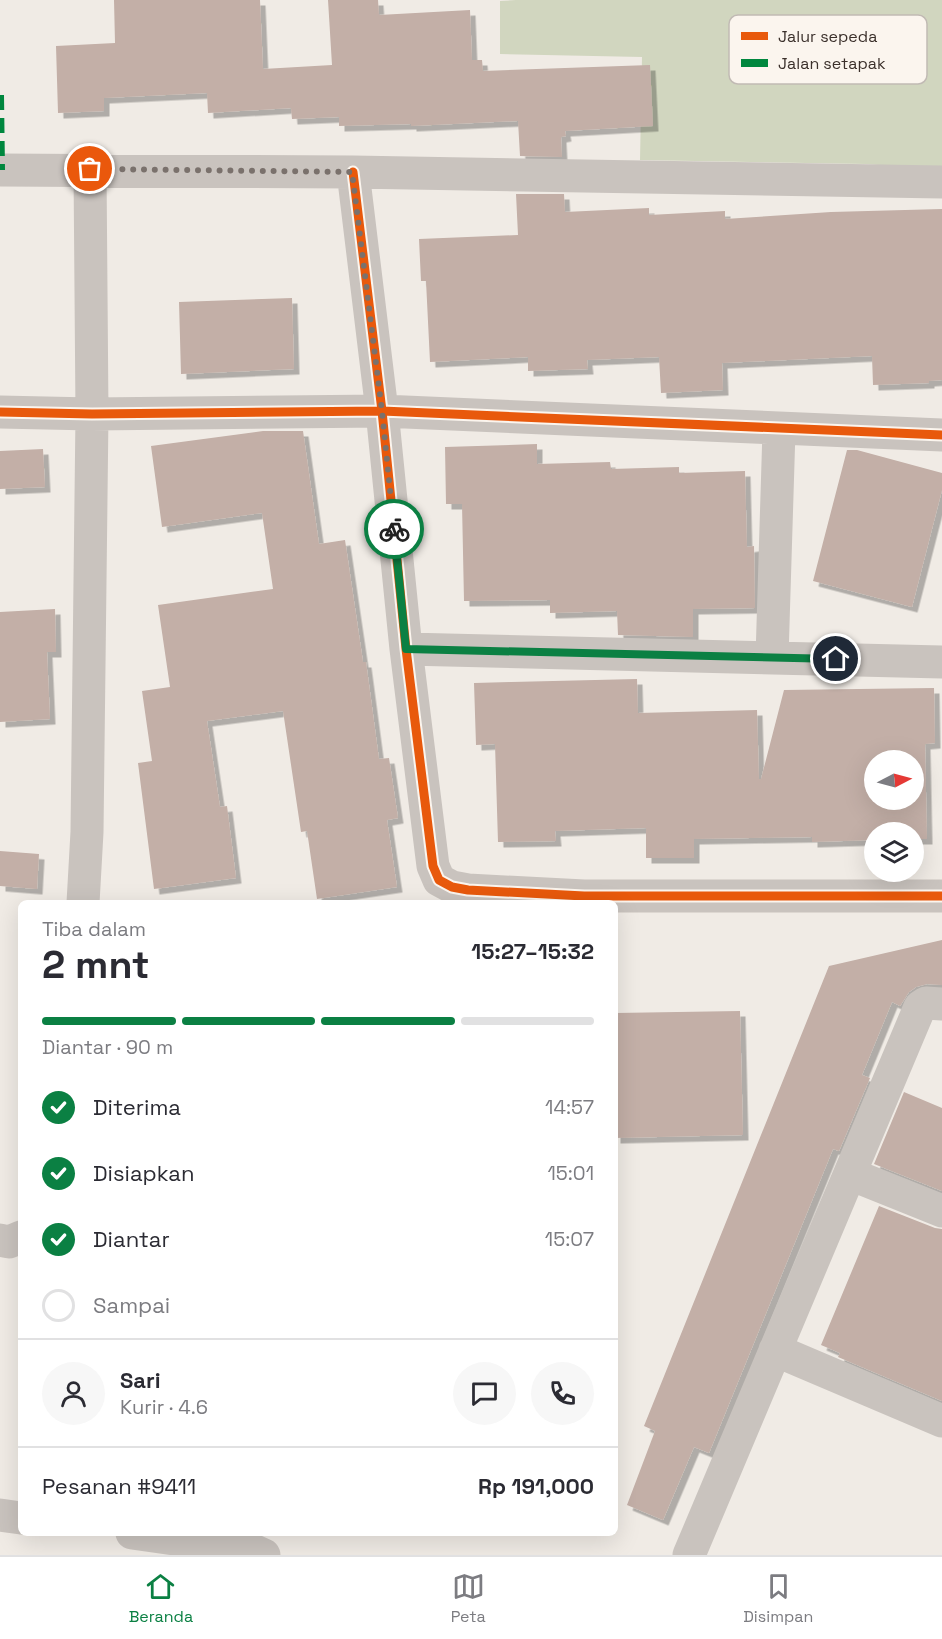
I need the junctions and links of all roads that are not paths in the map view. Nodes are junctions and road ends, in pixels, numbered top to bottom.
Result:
1 (90, 169) junction
2 (0, 170) edge
3 (352, 172) junction
4 (942, 182) edge
5 (382, 411) junction
6 (0, 412) edge
7 (92, 414) junction
8 (779, 430) junction
9 (942, 435) edge
10 (406, 649) junction
11 (772, 657) junction
12 (942, 662) edge
13 (942, 896) edge
14 (583, 899) edge
15 (83, 900) edge
16 (942, 1004) edge
17 (850, 1173) junction
18 (942, 1211) edge
19 (775, 1350) junction
20 (942, 1422) edge
21 (0, 1515) edge
22 (18, 1518) edge
23 (153, 1536) edge
24 (264, 1555) edge
25 (689, 1555) edge

1 - 2 street
1 - 3 street
1 - 7 street
3 - 4 street
3 - 5 street
5 - 7 street
5 - 8 street
5 - 10 street
6 - 7 street
7 - 15 street
8 - 9 street
8 - 11 street
10 - 11 street
10 - 14 street
11 - 12 street
13 - 14 street
16 - 17 street
17 - 18 street
17 - 19 street
19 - 20 street
19 - 25 street
21 - 22 street
23 - 24 street

